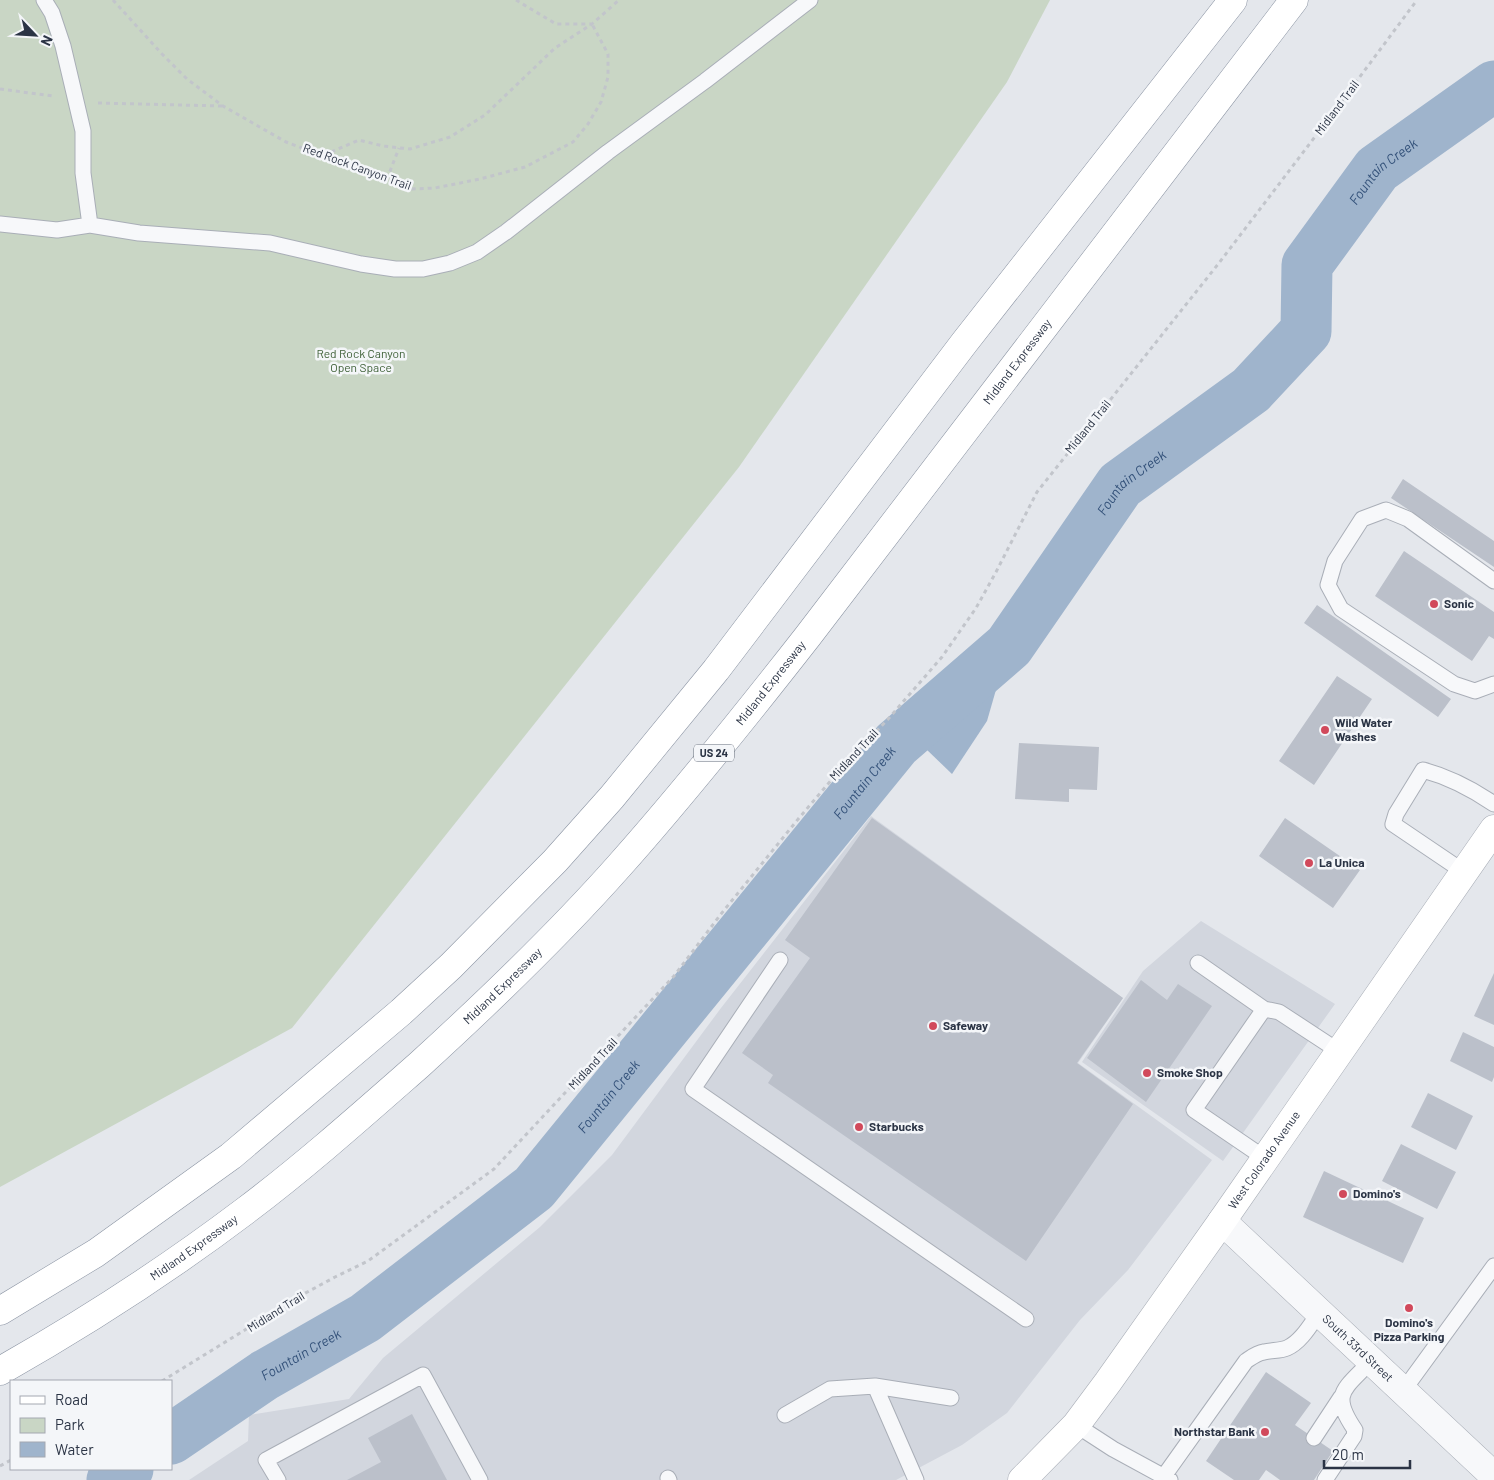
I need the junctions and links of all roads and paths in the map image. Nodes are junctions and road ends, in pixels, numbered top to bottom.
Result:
1 (44, 0) edge
2 (113, 0) edge
3 (516, 0) edge
4 (619, 0) edge
5 (810, 0) edge
6 (1233, 0) edge
7 (1294, 0) edge
8 (1417, 0) edge
9 (592, 24) junction
10 (0, 89) edge
11 (75, 99) junction
12 (223, 106) junction
13 (399, 148) junction
14 (324, 155) junction
15 (387, 179) junction
16 (0, 224) edge
17 (90, 226) junction
18 (1494, 581) edge
19 (1494, 684) edge
20 (1494, 804) edge
21 (1494, 829) edge
22 (1464, 872) junction
23 (780, 960) dead end
24 (1198, 964) dead end
25 (1264, 1008) junction
26 (1340, 1052) junction
27 (1266, 1159) junction
28 (1222, 1221) junction
29 (1494, 1266) edge
30 (0, 1311) edge
31 (1320, 1313) junction
32 (1026, 1319) dead end
33 (1371, 1361) junction
34 (0, 1371) edge
35 (164, 1380) edge
36 (875, 1386) junction
37 (1403, 1391) junction
38 (1341, 1397) junction
39 (951, 1398) dead end
40 (785, 1415) dead end
41 (1076, 1425) junction
42 (1314, 1438) dead end
43 (1494, 1476) edge
44 (1167, 1478) edge
45 (278, 1480) edge
46 (480, 1480) edge
47 (916, 1480) edge
48 (1022, 1480) edge
49 (1325, 1480) edge

1 - 11 lane
2 - 12 path, Red Rock Canyon Trail
3 - 9 path
4 - 9 path
5 - 17 lane
6 - 30 main road
7 - 34 main road, Midland Expressway / US 24
8 - 35 path, Midland Trail
9 - 13 path
9 - 15 path, Red Rock Canyon Trail
10 - 11 path
11 - 12 path
11 - 17 lane
12 - 14 path, Red Rock Canyon Trail
13 - 14 path
13 - 15 path
14 - 15 path, Red Rock Canyon Trail
16 - 17 lane
18 - 19 lane
20 - 22 lane
21 - 22 main road, West Colorado Avenue
22 - 26 main road, West Colorado Avenue
23 - 32 lane
24 - 25 lane
25 - 26 lane
25 - 27 lane
26 - 27 main road, West Colorado Avenue
27 - 28 main road, West Colorado Avenue
28 - 31 street, South 33rd Street
28 - 41 main road, West Colorado Avenue
29 - 37 lane
31 - 33 street, South 33rd Street
31 - 44 lane
33 - 37 street, South 33rd Street
33 - 38 lane
36 - 39 lane
36 - 40 lane
36 - 47 lane
37 - 43 street, South 33rd Street
38 - 42 lane
38 - 49 lane
41 - 44 lane
41 - 48 main road, West Colorado Avenue
45 - 46 lane

